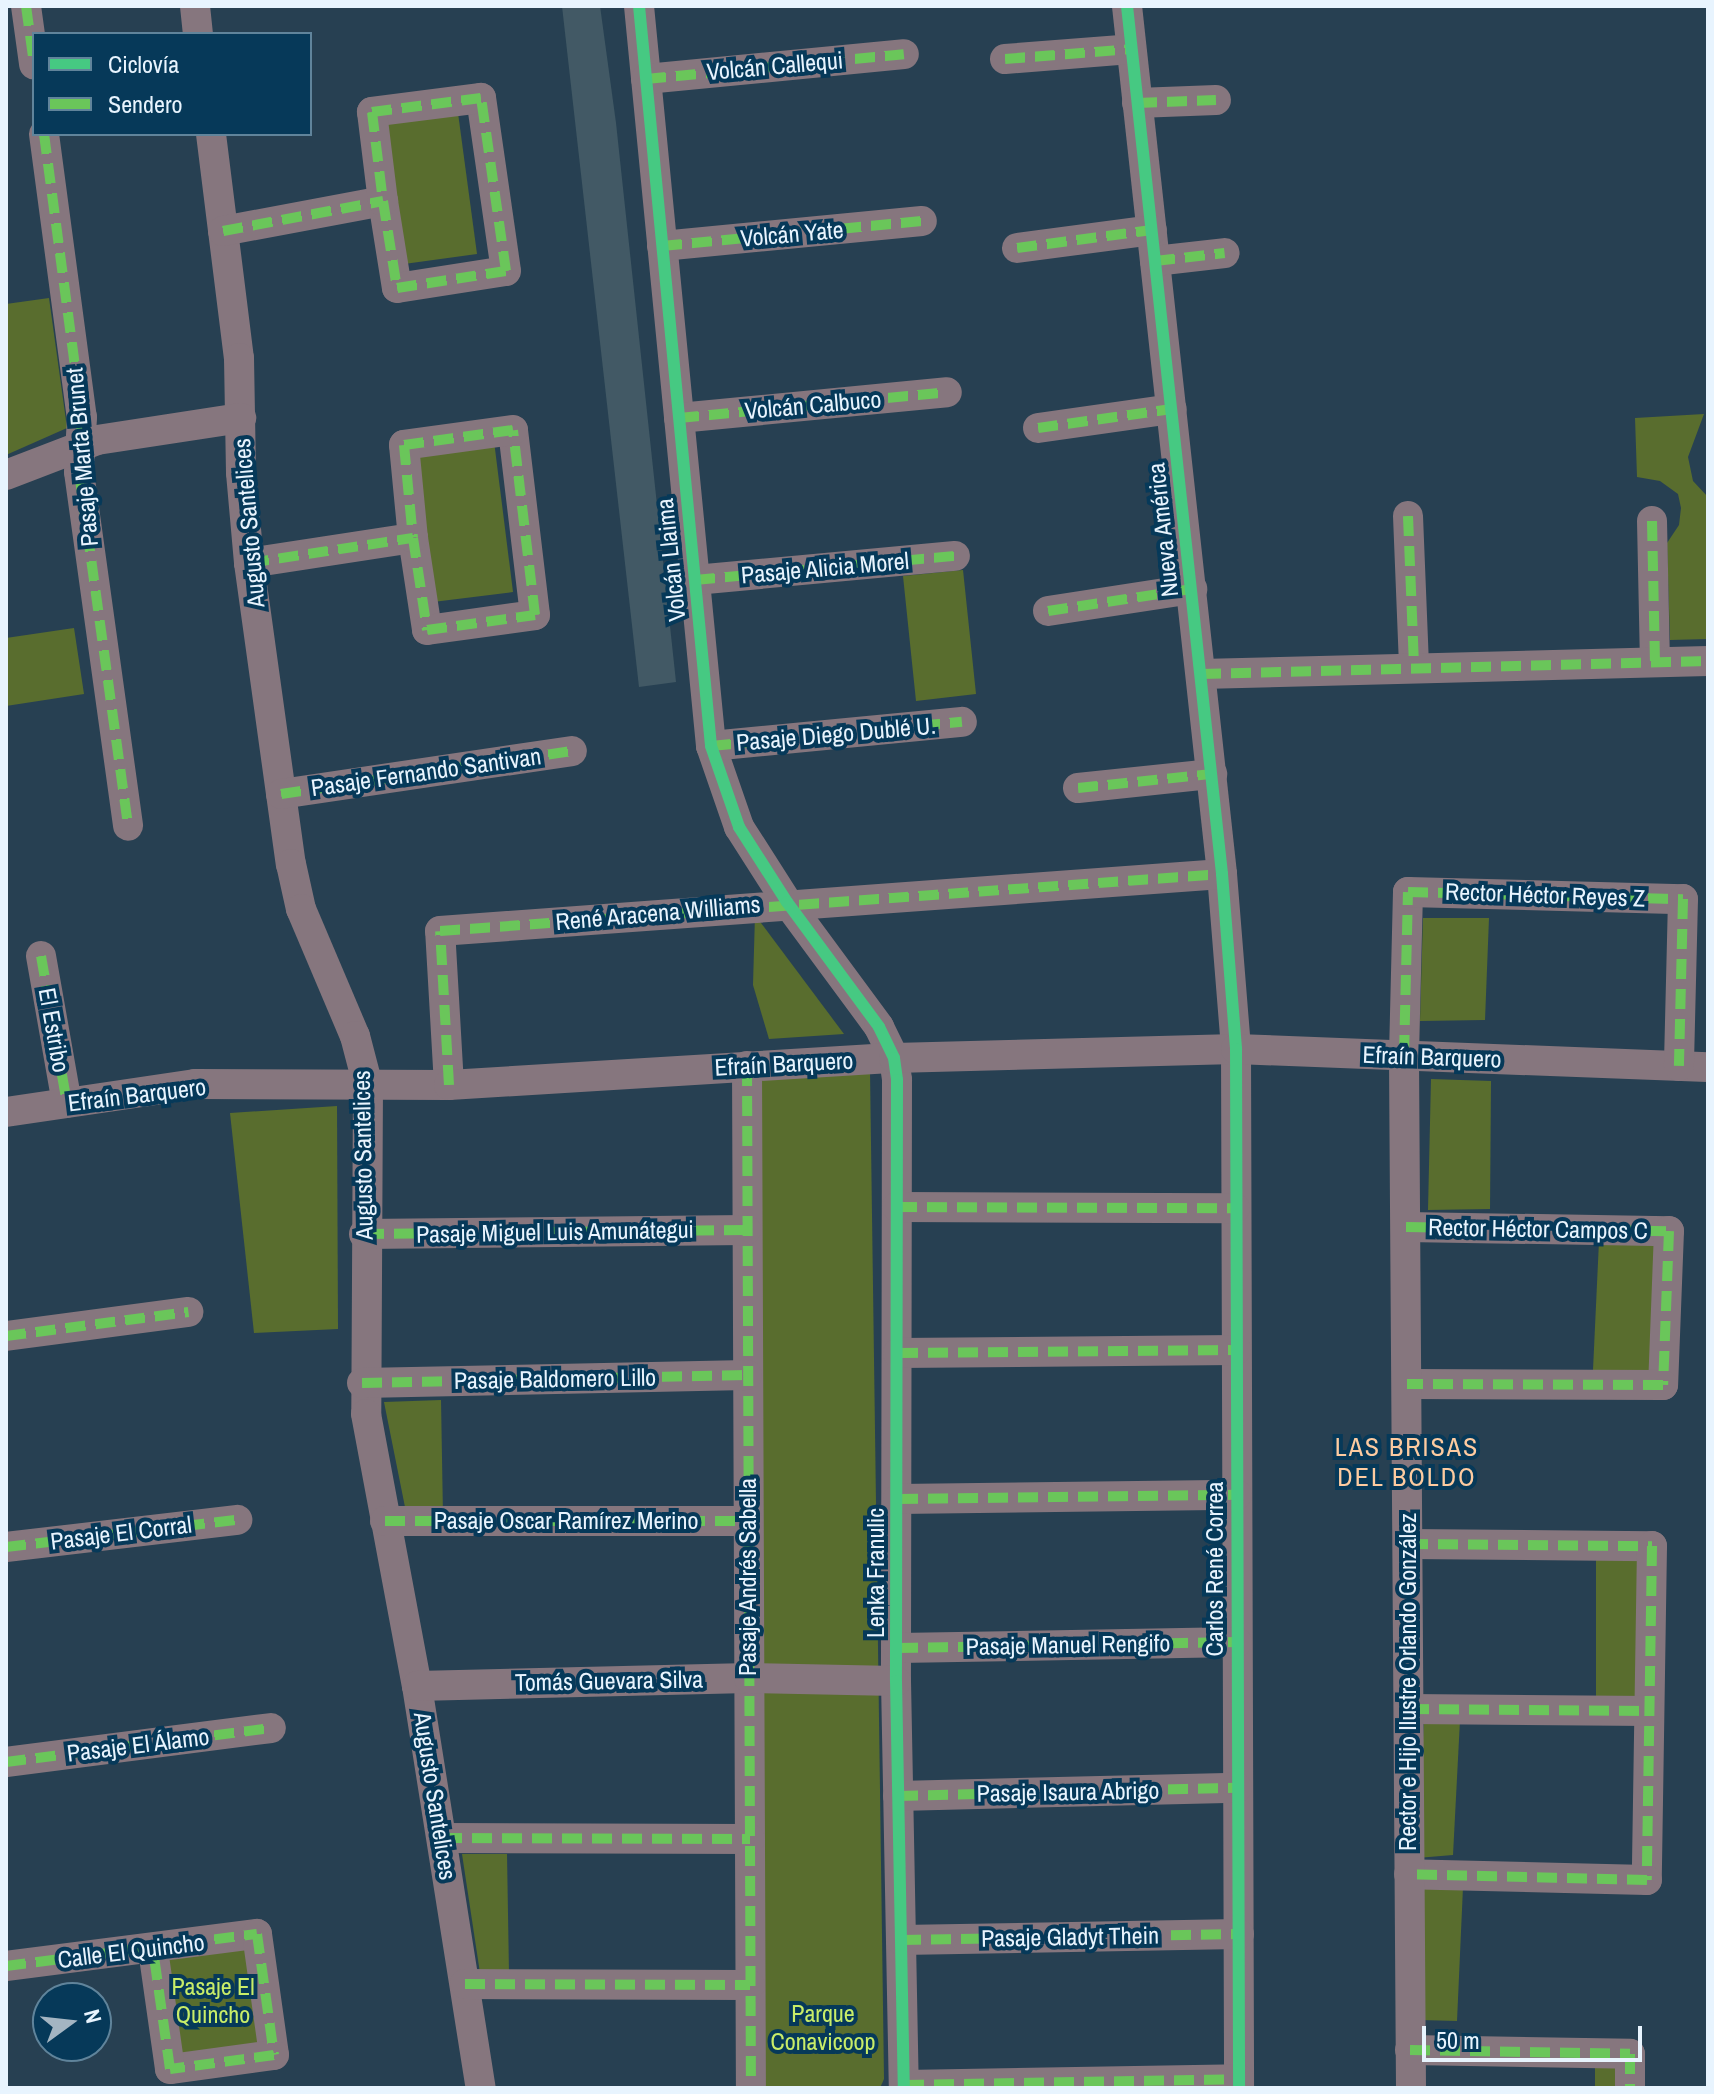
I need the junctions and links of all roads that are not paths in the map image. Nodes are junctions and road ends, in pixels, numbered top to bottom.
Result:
1 (26, 6) edge
2 (195, 6) edge
3 (639, 6) edge
4 (1127, 6) edge
5 (198, 32) edge
6 (1131, 49) junction
7 (32, 50) edge
8 (904, 54) dead end
9 (1005, 59) dead end
10 (646, 79) junction
11 (1216, 100) dead end
12 (1137, 103) junction
13 (44, 136) edge
14 (211, 136) edge
15 (383, 201) junction
16 (922, 221) dead end
17 (1152, 230) junction
18 (223, 231) junction
19 (662, 246) junction
20 (1017, 248) dead end
21 (1225, 253) dead end
22 (1155, 261) junction
23 (947, 392) dead end
24 (1172, 409) junction
25 (241, 418) junction
26 (679, 418) junction
27 (1038, 428) dead end
28 (83, 444) junction
29 (6, 475) edge
30 (1408, 516) dead end
31 (1652, 521) dead end
32 (413, 538) junction
33 (955, 556) dead end
34 (249, 563) junction
35 (695, 580) junction
36 (1192, 589) junction
37 (1048, 611) dead end
38 (1708, 661) edge
39 (1655, 662) junction
40 (1414, 666) junction
41 (1201, 674) junction
42 (962, 722) dead end
43 (711, 746) junction
44 (572, 751) dead end
45 (1212, 774) junction
46 (1078, 788) dead end
47 (281, 794) junction
48 (128, 826) dead end
49 (1222, 874) junction
50 (1408, 892) joint
51 (787, 902) junction
52 (41, 956) dead end
53 (1236, 1049) junction
54 (1404, 1055) junction
55 (894, 1058) junction
56 (747, 1066) junction
57 (1694, 1067) edge
58 (449, 1085) junction
59 (368, 1086) junction
60 (67, 1103) junction
61 (6, 1112) edge
62 (897, 1207) junction
63 (1235, 1208) junction
64 (1406, 1227) junction
65 (746, 1230) junction
66 (364, 1234) junction
67 (188, 1312) dead end
68 (6, 1336) edge
69 (1236, 1350) junction
70 (898, 1353) junction
71 (747, 1375) junction
72 (362, 1383) junction
73 (1407, 1384) junction
74 (1237, 1495) junction
75 (898, 1499) junction
76 (237, 1520) dead end
77 (385, 1521) junction
78 (748, 1521) junction
79 (1408, 1544) junction
80 (6, 1547) edge
81 (1237, 1642) junction
82 (898, 1648) junction
83 (749, 1678) junction
84 (896, 1681) junction
85 (417, 1686) junction
86 (1409, 1709) junction
87 (1649, 1711) junction
88 (271, 1728) dead end
89 (6, 1762) edge
90 (1237, 1788) junction
91 (898, 1796) junction
92 (442, 1838) junction
93 (750, 1839) junction
94 (1409, 1874) junction
95 (1239, 1934) junction
96 (901, 1940) junction
97 (153, 1949) junction
98 (6, 1966) edge
99 (465, 1984) junction
100 (750, 1985) junction
101 (1410, 2050) junction
102 (1239, 2083) edge
103 (904, 2086) edge
104 (481, 2088) edge
105 (751, 2088) edge
106 (1411, 2088) edge
107 (1630, 2088) edge

1 - 7 street
2 - 5 street
3 - 10 street, Volcán Llaima
4 - 6 street, Nueva América
6 - 9 street
6 - 12 street, Nueva América
8 - 10 street, Volcán Callequi
10 - 19 street, Volcán Llaima
11 - 12 street
12 - 17 street, Nueva América
13 - 28 street, Pasaje Marta Brunet
14 - 18 street, Augusto Santelices
15 - 15 street
15 - 18 street
16 - 19 street, Volcán Yate
17 - 20 street
17 - 22 street, Nueva América
18 - 25 street, Augusto Santelices
19 - 26 street, Volcán Llaima
21 - 22 street
22 - 24 street, Nueva América
23 - 26 street, Volcán Calbuco
24 - 27 street
24 - 36 street, Nueva América
25 - 28 street
25 - 34 street, Augusto Santelices
26 - 35 street, Volcán Llaima
28 - 29 street
28 - 48 street, Pasaje Marta Brunet
30 - 40 street
31 - 39 street
32 - 32 street
32 - 34 street
33 - 35 street, Pasaje Alicia Morel
34 - 47 street, Augusto Santelices
35 - 43 street, Volcán Llaima
36 - 37 street
36 - 41 street, Nueva América
38 - 39 street
39 - 40 street
40 - 41 street
41 - 45 street, Nueva América
42 - 43 street, Pasaje Diego Dublé U.
43 - 51 street, Volcán Llaima
44 - 47 street, Pasaje Fernando Santivan
45 - 46 street
45 - 49 street, Nueva América
47 - 59 street, Augusto Santelices
49 - 51 street, René Aracena Williams
49 - 53 street, Nueva América
50 - 54 street, Rector e Hijo Ilustre Orlando González
50 - 57 street, Rector Héctor Reyes Z
51 - 55 street, Volcán Llaima
51 - 58 street, René Aracena Williams
52 - 60 street, El Estribo
53 - 54 street, Efraín Barquero
53 - 55 street, Efraín Barquero
53 - 63 street, Carlos René Correa
54 - 57 street, Efraín Barquero
54 - 64 street, Rector e Hijo Ilustre Orlando González
55 - 56 street, Efraín Barquero
55 - 62 street, Lenka Franulic
56 - 58 street, Efraín Barquero
56 - 65 street, Pasaje Andrés Sabella
58 - 59 street, Efraín Barquero
59 - 60 street, Efraín Barquero
59 - 66 street, Augusto Santelices
60 - 61 street, Efraín Barquero
62 - 63 street
62 - 70 street, Lenka Franulic
63 - 69 street, Carlos René Correa
64 - 73 street, Rector e Hijo Ilustre Orlando González
64 - 73 street, Rector Héctor Campos C
65 - 66 street, Pasaje Miguel Luis Amunátegui
65 - 71 street, Pasaje Andrés Sabella
66 - 72 street, Augusto Santelices
67 - 68 street
69 - 70 street
69 - 74 street, Carlos René Correa
70 - 75 street, Lenka Franulic
71 - 72 street, Pasaje Baldomero Lillo
71 - 78 street, Pasaje Andrés Sabella
72 - 77 street, Augusto Santelices
73 - 79 street, Rector e Hijo Ilustre Orlando González
74 - 75 street
74 - 81 street, Carlos René Correa
75 - 82 street, Lenka Franulic
76 - 80 street, Pasaje El Corral
77 - 78 street, Pasaje Oscar Ramírez Merino
77 - 85 street, Augusto Santelices
78 - 83 street, Pasaje Andrés Sabella
79 - 86 street, Rector e Hijo Ilustre Orlando González
79 - 87 street
81 - 82 street, Pasaje Manuel Rengifo
81 - 90 street, Carlos René Correa
82 - 84 street, Lenka Franulic
83 - 84 street, Tomás Guevara Silva
83 - 85 street, Tomás Guevara Silva
83 - 93 street, Pasaje Andrés Sabella
84 - 91 street, Lenka Franulic
85 - 92 street, Augusto Santelices
86 - 87 street
86 - 94 street, Rector e Hijo Ilustre Orlando González
87 - 94 street
88 - 89 street, Pasaje El Álamo
90 - 91 street, Pasaje Isaura Abrigo
90 - 95 street, Carlos René Correa
91 - 96 street, Lenka Franulic
92 - 93 street
92 - 99 street, Augusto Santelices
93 - 100 street, Pasaje Andrés Sabella
94 - 101 street, Rector e Hijo Ilustre Orlando González
95 - 96 street, Pasaje Gladyt Thein
95 - 102 street, Carlos René Correa
96 - 103 street, Lenka Franulic
97 - 97 street, Calle El Quincho
97 - 98 street, Calle El Quincho
99 - 100 street
99 - 104 street, Augusto Santelices
100 - 105 street, Pasaje Andrés Sabella
101 - 106 street, Rector e Hijo Ilustre Orlando González
101 - 107 street
102 - 103 street

